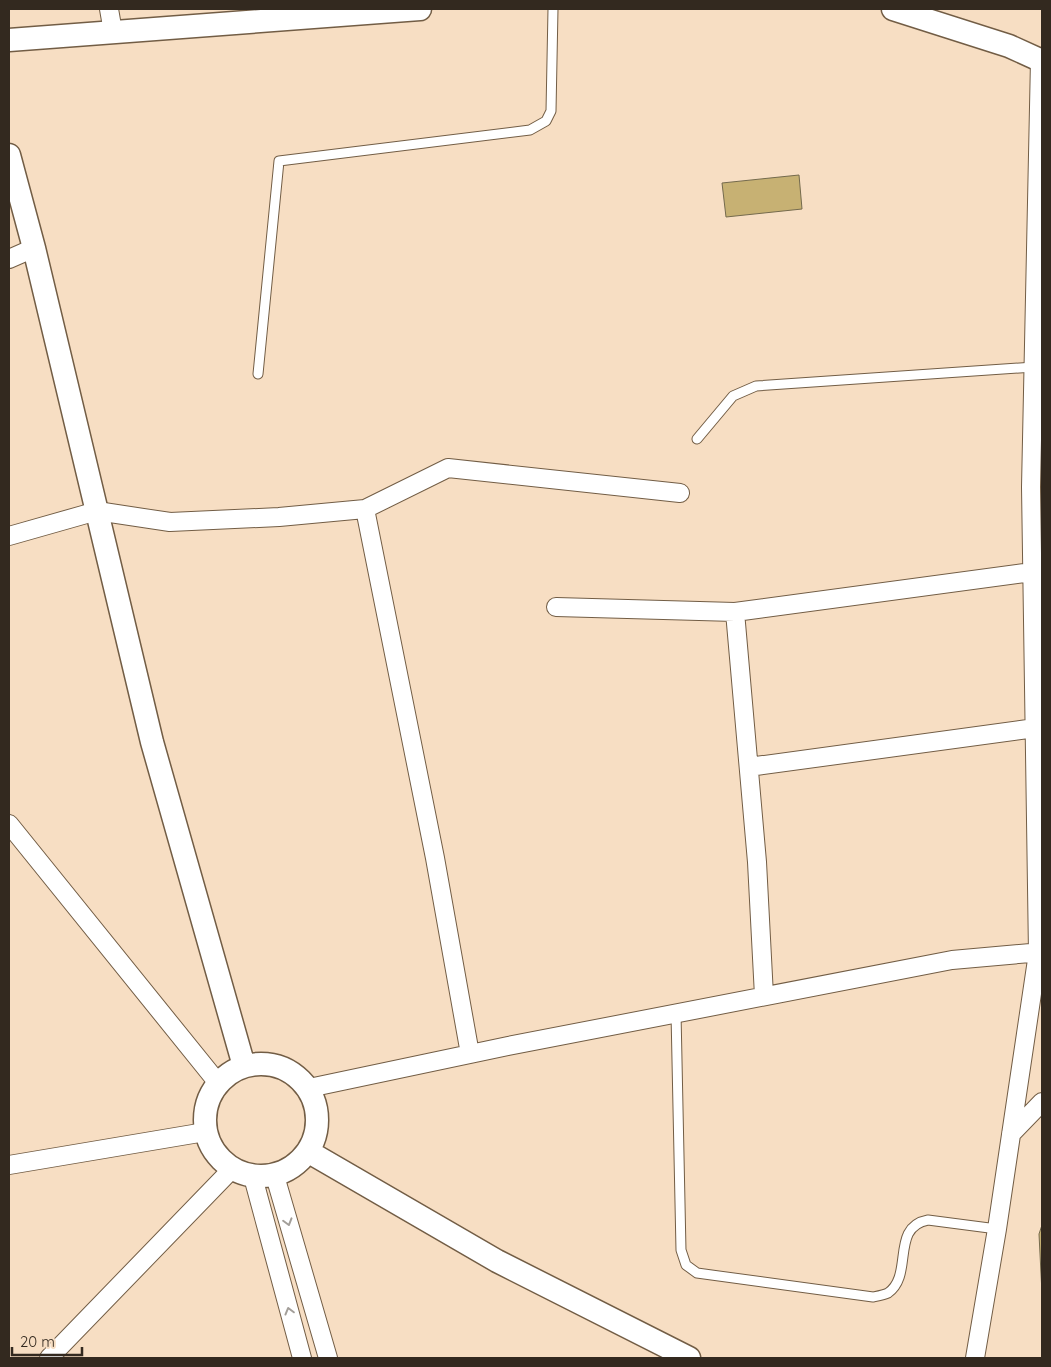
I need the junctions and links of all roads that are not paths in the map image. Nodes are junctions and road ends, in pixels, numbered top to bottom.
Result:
1 (110, 9) edge
2 (420, 9) edge
3 (553, 9) edge
4 (893, 9) edge
5 (931, 15) edge
6 (113, 32) junction
7 (9, 40) edge
8 (1041, 61) edge
9 (9, 155) edge
10 (34, 248) junction
11 (9, 259) edge
12 (1034, 367) junction
13 (258, 374) dead end
14 (697, 440) dead end
15 (680, 493) dead end
16 (365, 509) junction
17 (97, 512) junction
18 (9, 536) edge
19 (1032, 572) junction
20 (556, 607) dead end
21 (735, 612) junction
22 (1039, 728) edge
23 (749, 767) junction
24 (9, 824) edge
25 (1040, 953) edge
26 (764, 996) junction
27 (676, 1013) junction
28 (470, 1054) junction
29 (244, 1066) junction
30 (218, 1083) junction
31 (309, 1088) junction
32 (1042, 1102) edge
33 (205, 1132) junction
34 (1011, 1134) junction
35 (309, 1152) junction
36 (9, 1165) edge
37 (232, 1169) junction
38 (264, 1176) junction
39 (998, 1229) junction
40 (49, 1358) edge
41 (302, 1358) edge
42 (328, 1358) edge
43 (689, 1358) edge
44 (975, 1358) edge

1 - 6 street
2 - 6 street
3 - 13 lane
4 - 5 street
5 - 8 street
6 - 7 street
8 - 12 street
9 - 10 street
10 - 11 street
10 - 17 street
12 - 14 lane
12 - 19 street
15 - 16 street
16 - 17 street
16 - 28 street
17 - 18 street
17 - 29 street
19 - 21 street
19 - 22 street
20 - 21 street
21 - 23 street
22 - 23 street
22 - 25 street
23 - 26 street
24 - 30 street
25 - 26 street
25 - 34 street
26 - 27 street
27 - 28 street
27 - 39 lane
28 - 31 street
29 - 30 street
29 - 31 street
30 - 33 street
31 - 35 street
32 - 34 street
33 - 36 street
33 - 37 street
34 - 39 street
35 - 38 street
35 - 43 street
37 - 38 street
37 - 40 street
41 -> 38 street
38 -> 42 street
39 - 44 street

